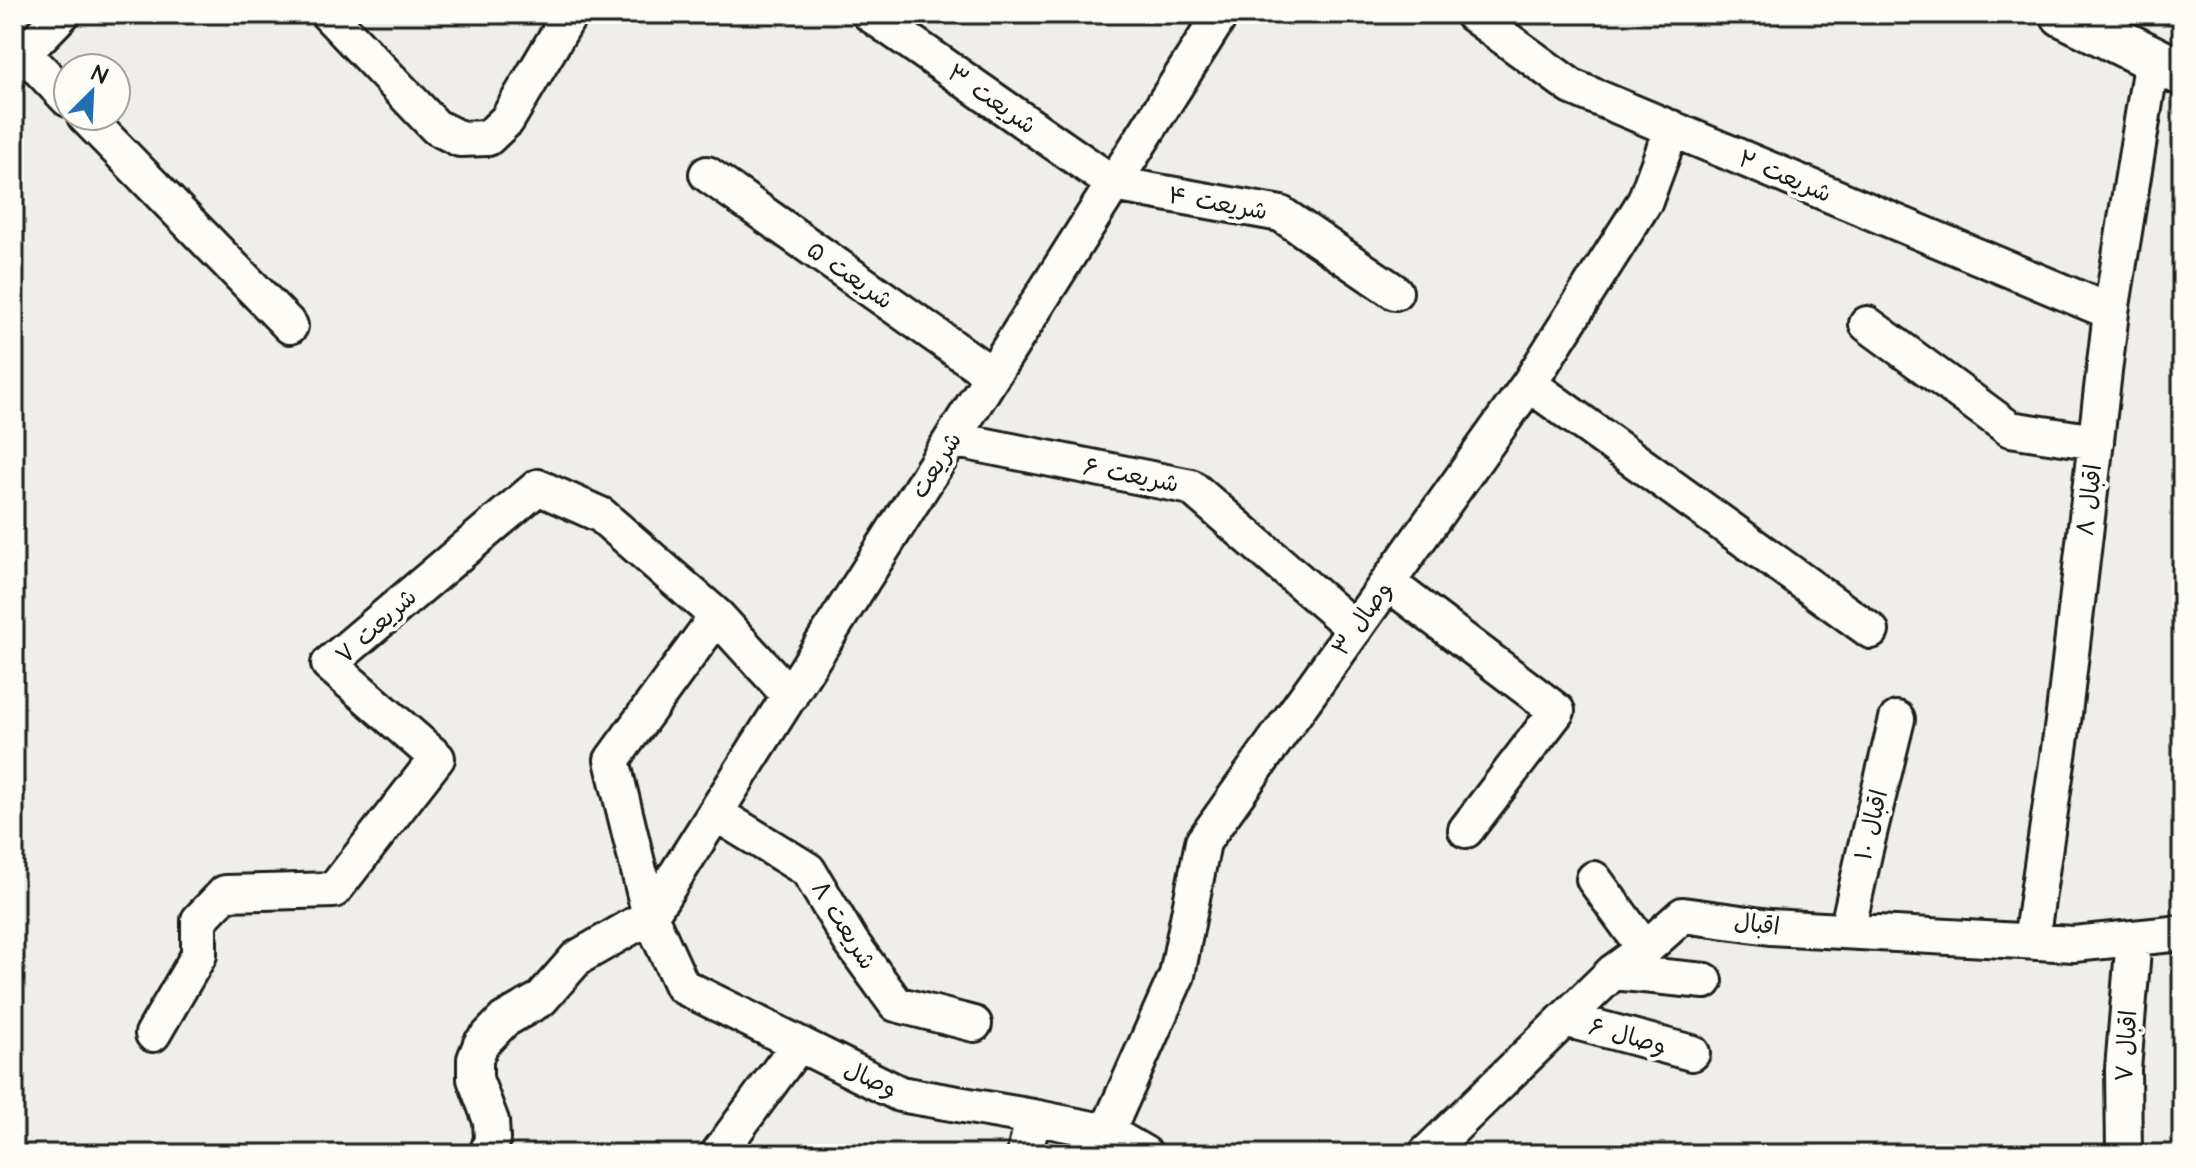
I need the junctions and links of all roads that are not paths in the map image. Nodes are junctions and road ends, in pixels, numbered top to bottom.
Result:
1 (62, 14) edge
2 (328, 14) edge
3 (570, 14) edge
4 (870, 14) edge
5 (1221, 14) edge
6 (1472, 14) edge
7 (2063, 14) edge
8 (2167, 66) edge
9 (52, 82) edge
10 (1672, 128) junction
11 (101, 132) edge
12 (707, 174) dead end
13 (1114, 184) junction
14 (1395, 292) dead end
15 (2111, 312) junction
16 (1867, 324) dead end
17 (290, 326) dead end
18 (992, 375) junction
19 (1529, 384) junction
20 (952, 439) junction
21 (2096, 442) junction
22 (1388, 583) junction
23 (717, 616) junction
24 (1355, 629) junction
25 (1871, 631) dead end
26 (790, 696) junction
27 (1897, 719) dead end
28 (715, 813) junction
29 (1466, 830) dead end
30 (1594, 879) dead end
31 (650, 916) junction
32 (1847, 931) junction
33 (2182, 933) edge
34 (2134, 938) junction
35 (2031, 941) junction
36 (1645, 949) junction
37 (1613, 972) junction
38 (1705, 981) dead end
39 (1565, 1019) junction
40 (974, 1024) dead end
41 (153, 1034) dead end
42 (798, 1045) junction
43 (1692, 1053) dead end
44 (1033, 1117) junction
45 (1107, 1132) junction
46 (499, 1149) edge
47 (718, 1154) edge
48 (1025, 1154) edge
49 (1145, 1154) edge
50 (1426, 1154) edge
51 (2124, 1154) edge

1 - 9 street
2 - 3 street
4 - 13 street, شریعت ۳
5 - 13 street, شریعت
6 - 10 street, شریعت ۲
7 - 8 street
8 - 15 street, اقبال ۸
10 - 15 street, شریعت ۲
10 - 19 street, وصال ۳
11 - 17 street
12 - 18 street, شریعت ۵
13 - 14 street, شریعت ۴
13 - 18 street, شریعت
15 - 21 street, اقبال ۸
16 - 21 street
18 - 20 street, شریعت
19 - 22 street, وصال ۳
19 - 25 street
20 - 24 street, شریعت ۶
20 - 26 street, شریعت
21 - 35 street, اقبال ۸
22 - 24 street, وصال ۳
22 - 29 street
23 - 26 street, شریعت ۷
23 - 31 street, وصال
23 - 41 street, شریعت ۷
24 - 45 street, وصال ۳
26 - 28 street, شریعت
27 - 32 street, اقبال ۱۰
28 - 31 street, شریعت
28 - 40 street, شریعت ۸
30 - 36 street
31 - 42 street, وصال
31 - 46 street
32 - 35 street, اقبال
32 - 36 street, اقبال
33 - 34 street, اقبال
34 - 35 street, اقبال
34 - 51 street, اقبال ۷
36 - 37 street, اقبال
37 - 38 street
37 - 39 street, اقبال
39 - 43 street, وصال ۶
39 - 50 street, اقبال
42 - 44 street, وصال
42 - 47 street
44 - 45 street, وصال
44 - 48 street
45 - 49 street, وصال

